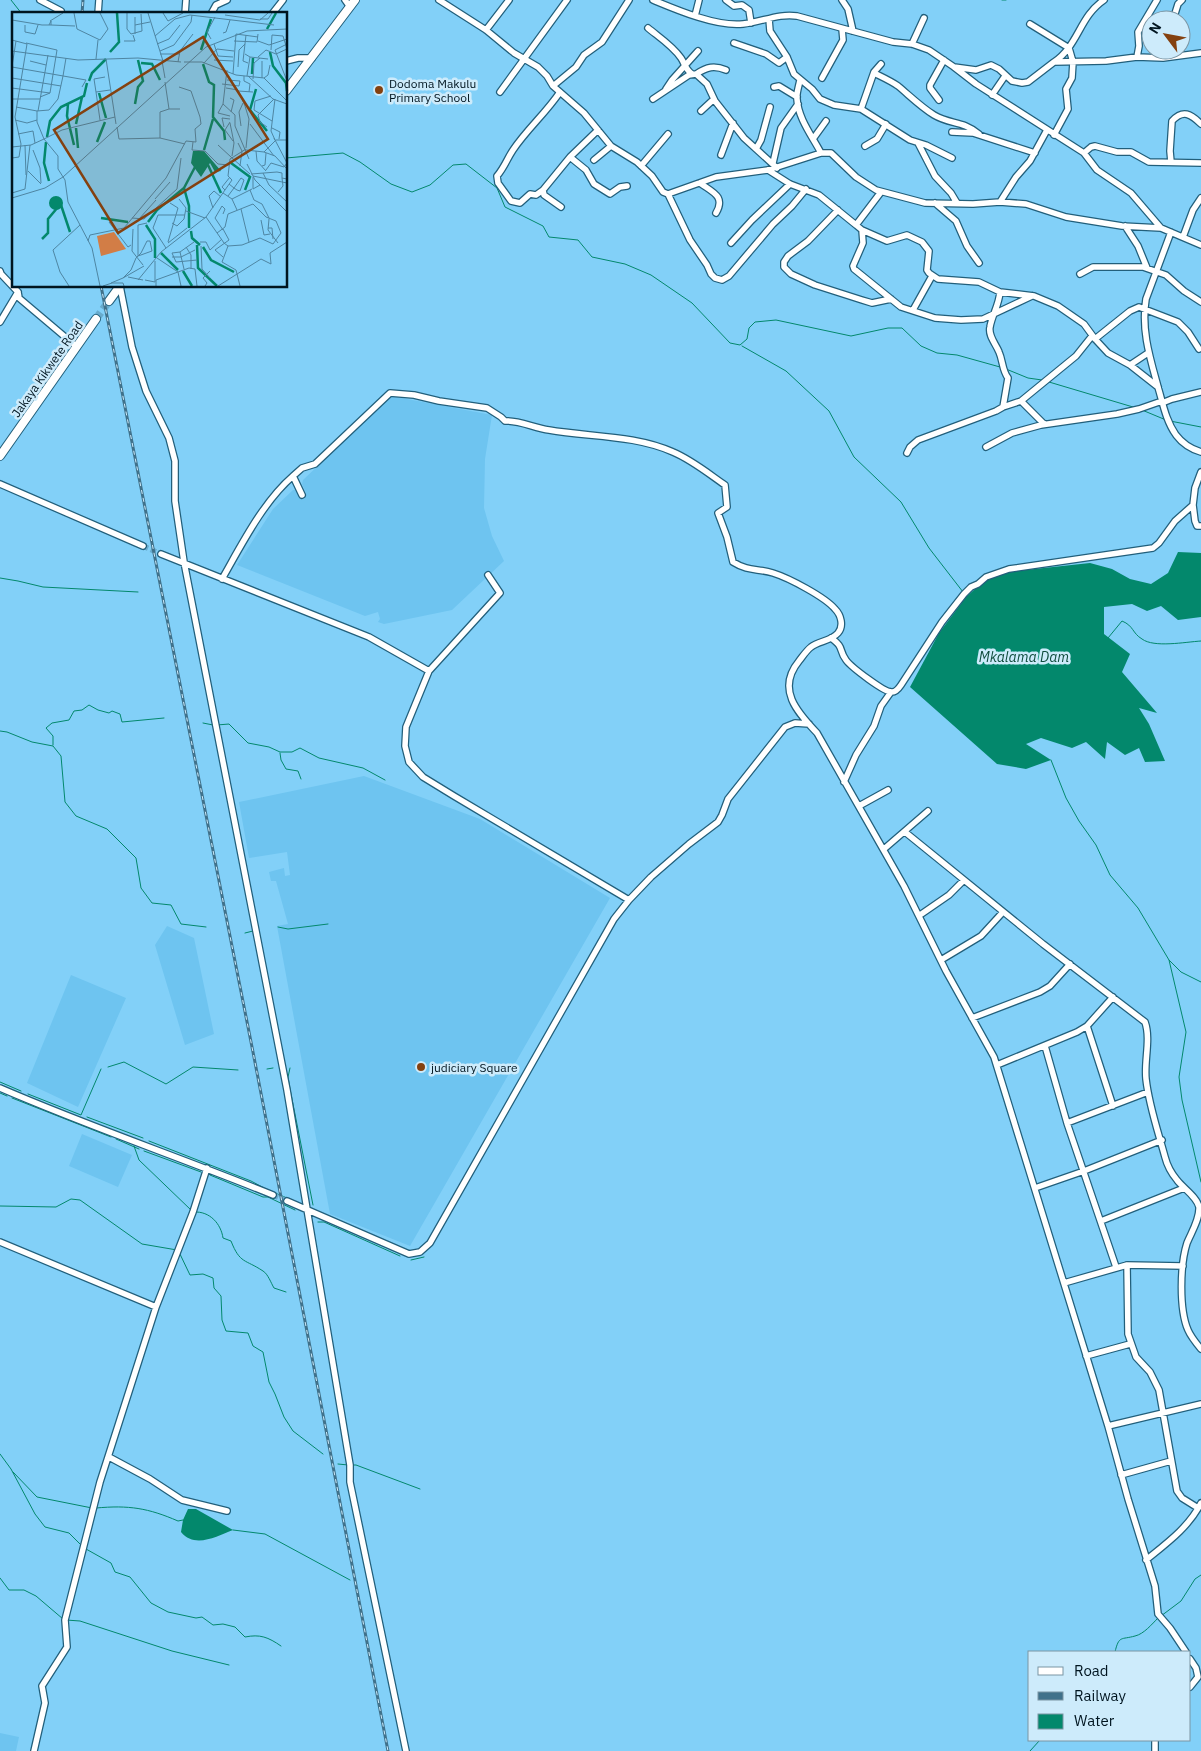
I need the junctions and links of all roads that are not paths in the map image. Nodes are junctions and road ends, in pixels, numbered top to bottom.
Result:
1 (40, 0) edge
2 (227, 0) edge
3 (283, 0) edge
4 (355, 0) edge
5 (439, 0) edge
6 (509, 0) edge
7 (567, 0) edge
8 (629, 0) edge
9 (653, 0) edge
10 (699, 0) edge
11 (726, 0) edge
12 (842, 0) edge
13 (1104, 0) edge
14 (1157, 0) edge
15 (347, 3) edge
16 (60, 11) dead end
17 (212, 12) edge
18 (274, 12) edge
19 (695, 16) junction
20 (924, 18) dead end
21 (769, 19) junction
22 (751, 23) junction
23 (1030, 24) dead end
24 (648, 28) dead end
25 (842, 29) junction
26 (486, 30) junction
27 (853, 31) junction
28 (734, 43) dead end
29 (912, 44) junction
30 (1069, 48) junction
31 (698, 51) dead end
32 (787, 57) junction
33 (1137, 57) junction
34 (1141, 57) edge
35 (312, 58) junction
36 (523, 58) junction
37 (288, 60) edge
38 (944, 60) junction
39 (1054, 62) junction
40 (1073, 62) junction
41 (881, 64) dead end
42 (684, 66) junction
43 (954, 67) junction
44 (726, 70) dead end
45 (874, 73) junction
46 (694, 74) junction
47 (1005, 76) junction
48 (822, 78) dead end
49 (800, 80) junction
50 (553, 86) junction
51 (774, 87) dead end
52 (288, 88) edge
53 (665, 91) junction
54 (500, 92) dead end
55 (560, 92) junction
56 (992, 95) junction
57 (797, 97) junction
58 (714, 98) junction
59 (653, 99) dead end
60 (939, 100) dead end
61 (798, 104) junction
62 (770, 107) dead end
63 (861, 109) junction
64 (701, 111) dead end
65 (826, 120) dead end
66 (733, 123) junction
67 (886, 124) junction
68 (1201, 124) edge
69 (598, 130) junction
70 (1046, 130) junction
71 (952, 132) dead end
72 (668, 134) dead end
73 (979, 134) junction
74 (1054, 135) junction
75 (813, 139) junction
76 (918, 143) junction
77 (611, 146) junction
78 (865, 146) dead end
79 (756, 149) junction
80 (821, 153) junction
81 (1034, 153) junction
82 (1084, 153) junction
83 (721, 155) dead end
84 (570, 157) junction
85 (952, 158) dead end
86 (594, 160) dead end
87 (1171, 162) junction
88 (1201, 163) edge
89 (775, 165) junction
90 (641, 166) junction
91 (768, 170) junction
92 (700, 182) junction
93 (790, 184) junction
94 (627, 186) dead end
95 (806, 189) junction
96 (543, 190) junction
97 (881, 192) junction
98 (668, 194) junction
99 (1201, 198) edge
100 (1000, 202) junction
101 (935, 203) junction
102 (957, 203) junction
103 (561, 207) dead end
104 (838, 210) junction
105 (716, 213) dead end
106 (856, 225) junction
107 (1125, 226) junction
108 (1161, 228) junction
109 (862, 230) junction
110 (1171, 232) junction
111 (1183, 237) junction
112 (730, 243) dead end
113 (1201, 245) edge
114 (979, 263) dead end
115 (1147, 268) junction
116 (0, 271) edge
117 (1156, 271) junction
118 (1080, 274) dead end
119 (932, 276) junction
120 (12, 286) edge
121 (14, 288) edge
122 (119, 288) edge
123 (120, 288) edge
124 (18, 292) junction
125 (1000, 292) junction
126 (1034, 296) junction
127 (891, 299) junction
128 (109, 301) tunnel mouth
129 (1201, 302) edge
130 (913, 310) junction
131 (1145, 310) junction
132 (994, 314) junction
133 (96, 319) tunnel mouth
134 (0, 322) edge
135 (1093, 337) junction
136 (77, 347) junction
137 (1199, 349) dead end
138 (1148, 353) junction
139 (1130, 365) junction
140 (1158, 387) junction
141 (1201, 392) edge
142 (1021, 401) junction
143 (1162, 402) junction
144 (1003, 407) junction
145 (1044, 424) junction
146 (986, 447) dead end
147 (1201, 452) edge
148 (907, 453) dead end
149 (0, 456) edge
150 (1201, 472) edge
151 (293, 476) junction
152 (0, 484) edge
153 (302, 495) dead end
154 (1193, 506) junction
155 (1201, 526) edge
156 (143, 546) tunnel mouth
157 (161, 554) tunnel mouth
158 (184, 562) junction
159 (488, 575) dead end
160 (222, 579) junction
161 (831, 638) junction
162 (429, 671) junction
163 (891, 692) junction
164 (809, 724) junction
165 (844, 782) junction
166 (888, 790) dead end
167 (859, 806) junction
168 (928, 811) dead end
169 (905, 832) junction
170 (884, 849) junction
171 (964, 880) junction
172 (629, 900) junction
173 (1003, 912) junction
174 (920, 915) junction
175 (941, 960) junction
176 (1070, 964) junction
177 (1113, 997) junction
178 (972, 1018) junction
179 (1087, 1026) junction
180 (1045, 1046) junction
181 (997, 1065) junction
182 (0, 1088) edge
183 (1148, 1092) junction
184 (1113, 1106) junction
185 (1068, 1123) junction
186 (1162, 1140) junction
187 (207, 1168) junction
188 (1084, 1171) junction
189 (1035, 1188) junction
190 (1184, 1188) junction
191 (273, 1195) tunnel mouth
192 (287, 1201) tunnel mouth
193 (307, 1209) junction
194 (1101, 1221) junction
195 (0, 1242) edge
196 (1127, 1265) junction
197 (1183, 1266) junction
198 (1116, 1267) junction
199 (1064, 1283) junction
200 (156, 1307) junction
201 (1130, 1344) junction
202 (1201, 1349) edge
203 (1086, 1356) junction
204 (1201, 1404) edge
205 (1162, 1412) junction
206 (1108, 1426) junction
207 (109, 1457) junction
208 (1171, 1460) junction
209 (1121, 1475) junction
210 (1200, 1505) edge
211 (227, 1511) dead end
212 (1146, 1560) junction
213 (1185, 1651) edge
214 (1191, 1660) edge
215 (1199, 1674) edge
216 (1191, 1686) edge
217 (34, 1751) edge
218 (406, 1751) edge

1 - 16 street
2 - 17 street
3 - 18 street
4 - 15 main road
5 - 26 street
6 - 26 street
7 - 36 street
8 - 50 street
9 - 19 street
10 - 19 street
11 - 22 street
12 - 27 street
13 - 30 street
14 - 33 street
15 - 35 main road
19 - 22 street
20 - 29 street
21 - 22 street
21 - 25 street
21 - 32 street
23 - 30 street
24 - 42 street
25 - 27 street
25 - 48 street
26 - 36 street
27 - 29 street
28 - 32 street
29 - 38 street
30 - 39 street
30 - 40 street
31 - 42 street
32 - 49 street
33 - 34 street
33 - 40 street
35 - 37 street
35 - 52 main road
36 - 50 street
36 - 54 street
38 - 43 street
38 - 60 street
39 - 40 street
39 - 47 street
40 - 74 street
41 - 45 street
42 - 46 street
42 - 53 street
43 - 47 street
43 - 56 street
44 - 46 street
45 - 63 street
45 - 73 street
46 - 53 street
46 - 58 street
47 - 56 street
49 - 57 street
49 - 63 street
50 - 55 street
51 - 57 street
53 - 59 street
55 - 69 street
55 - 96 street
56 - 70 street
57 - 61 street
58 - 64 street
58 - 66 street
61 - 75 street
61 - 89 street
62 - 79 street
63 - 67 street
65 - 75 street
66 - 79 street
66 - 83 street
67 - 76 street
67 - 78 street
68 - 87 street
69 - 77 street
69 - 84 street
70 - 74 street
70 - 81 street
71 - 73 street
72 - 90 street
73 - 81 street
74 - 82 street
75 - 80 street
76 - 85 street
76 - 102 street
77 - 86 street
77 - 90 street
79 - 89 street
80 - 89 street
80 - 97 street
81 - 100 street
82 - 87 street
82 - 108 street
84 - 94 street
84 - 96 street
87 - 88 street
89 - 91 street
90 - 98 street
91 - 92 street
91 - 93 street
92 - 98 street
92 - 105 street
93 - 95 street
93 - 112 street
95 - 98 street
95 - 104 street
96 - 103 street
97 - 101 street
97 - 106 street
99 - 111 street
100 - 102 street
100 - 107 street
101 - 102 street
101 - 114 street
104 - 106 street
104 - 127 street
106 - 109 street
107 - 108 street
107 - 115 street
108 - 110 street
109 - 119 street
109 - 127 street
110 - 111 street
110 - 117 street
111 - 113 street
115 - 117 street
115 - 118 street
116 - 120 street
117 - 129 street
117 - 131 street
119 - 125 street
119 - 130 street
121 - 124 street
122 - 128 main road
123 - 158 street
124 - 134 street
124 - 136 street
125 - 126 street
125 - 132 street
126 - 132 street
126 - 135 street
127 - 130 street
130 - 132 street
131 - 135 street
131 - 137 street
131 - 138 street
132 - 144 street
133 - 136 main road, Jakaya Kikwete Road
135 - 139 street
135 - 142 street
136 - 149 main road, Jakaya Kikwete Road
138 - 139 street
138 - 140 street
139 - 140 street
140 - 143 street
141 - 143 street
142 - 144 street
142 - 145 street
143 - 145 street
143 - 147 street
144 - 148 street
145 - 146 street
150 - 154 street
151 - 153 street
151 - 160 street
151 - 161 street
152 - 156 street
154 - 155 street
154 - 163 street
157 - 158 street
158 - 160 street
158 - 193 street
159 - 162 street
160 - 162 street
161 - 163 street
161 - 164 street
162 - 172 street
163 - 165 street
164 - 165 street
164 - 172 street
165 - 167 street
166 - 167 street
167 - 170 street
168 - 169 street
169 - 170 street
169 - 171 street
170 - 174 street
171 - 173 street
171 - 174 street
172 - 193 street
173 - 175 street
173 - 176 street
174 - 175 street
175 - 178 street
176 - 177 street
176 - 178 street
177 - 179 street
177 - 183 street
178 - 181 street
179 - 180 street
179 - 184 street
180 - 181 street
180 - 185 street
181 - 189 street
182 - 187 street
183 - 184 street
183 - 186 street
184 - 185 street
185 - 188 street
186 - 188 street
186 - 190 street
187 - 191 street
187 - 200 street
188 - 189 street
188 - 194 street
189 - 199 street
190 - 194 street
190 - 197 street
192 - 193 street
193 - 218 street
194 - 198 street
195 - 200 street
196 - 197 street
196 - 198 street
196 - 201 street
197 - 202 street
198 - 199 street
199 - 203 street
200 - 207 street
201 - 203 street
201 - 205 street
203 - 206 street
204 - 205 street
205 - 206 street
205 - 208 street
206 - 209 street
207 - 211 street
207 - 217 street
208 - 209 street
208 - 210 street
209 - 212 street
210 - 212 street
212 - 213 street
214 - 215 street
215 - 216 street

